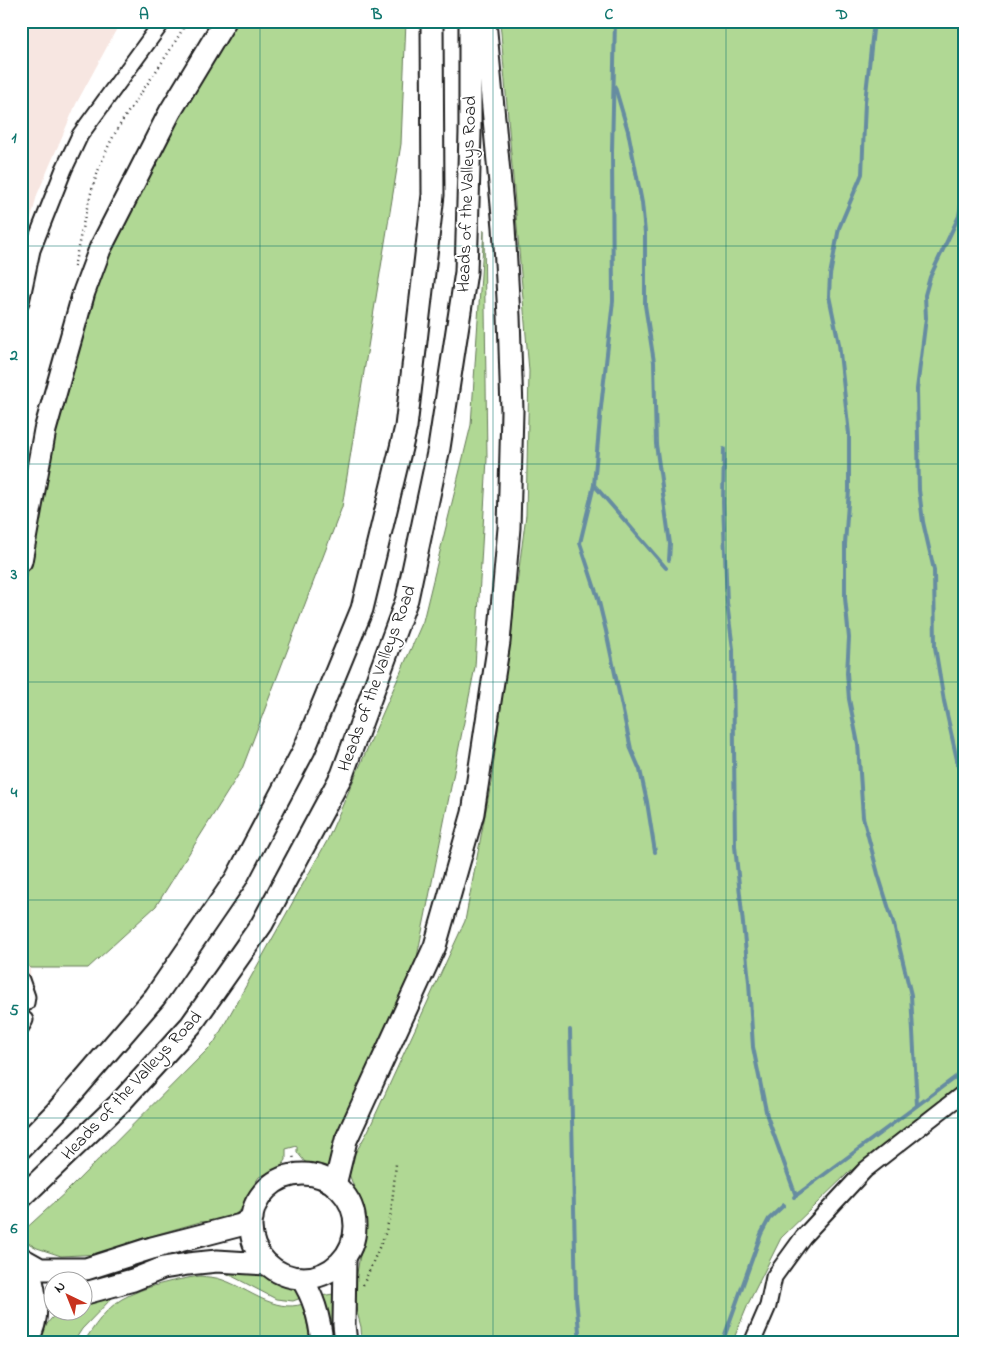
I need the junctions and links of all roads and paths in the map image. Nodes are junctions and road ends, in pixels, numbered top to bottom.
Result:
1 (162, 21) edge
2 (225, 21) edge
3 (432, 21) edge
4 (470, 21) edge
5 (485, 21) edge
6 (21, 302) edge
7 (21, 561) edge
8 (21, 980) edge
9 (26, 1003) dead end
10 (965, 1092) edge
11 (21, 1148) edge
12 (293, 1152) dead end
13 (396, 1164) dead end
14 (295, 1175) junction
15 (335, 1185) junction
16 (21, 1198) edge
17 (252, 1218) junction
18 (345, 1258) junction
19 (22, 1259) edge
20 (267, 1264) junction
21 (301, 1278) junction
22 (360, 1290) dead end
23 (92, 1291) edge
24 (42, 1314) edge
25 (35, 1322) junction
26 (27, 1343) edge
27 (322, 1343) edge
28 (346, 1343) edge
29 (752, 1343) edge

1 - 6 street
2 - 7 highway
3 - 11 highway, Heads of the Valleys Road
4 - 16 highway, Heads of the Valleys Road
5 - 15 highway
8 - 9 street
10 - 29 street
12 - 14 path
13 - 22 path
14 - 15 highway
14 - 17 highway
15 - 18 highway
17 - 19 highway
17 - 20 highway
18 - 21 highway
18 - 28 highway
19 - 25 highway
20 - 21 highway
20 - 23 highway
21 - 27 highway
24 - 25 highway
25 - 26 highway

